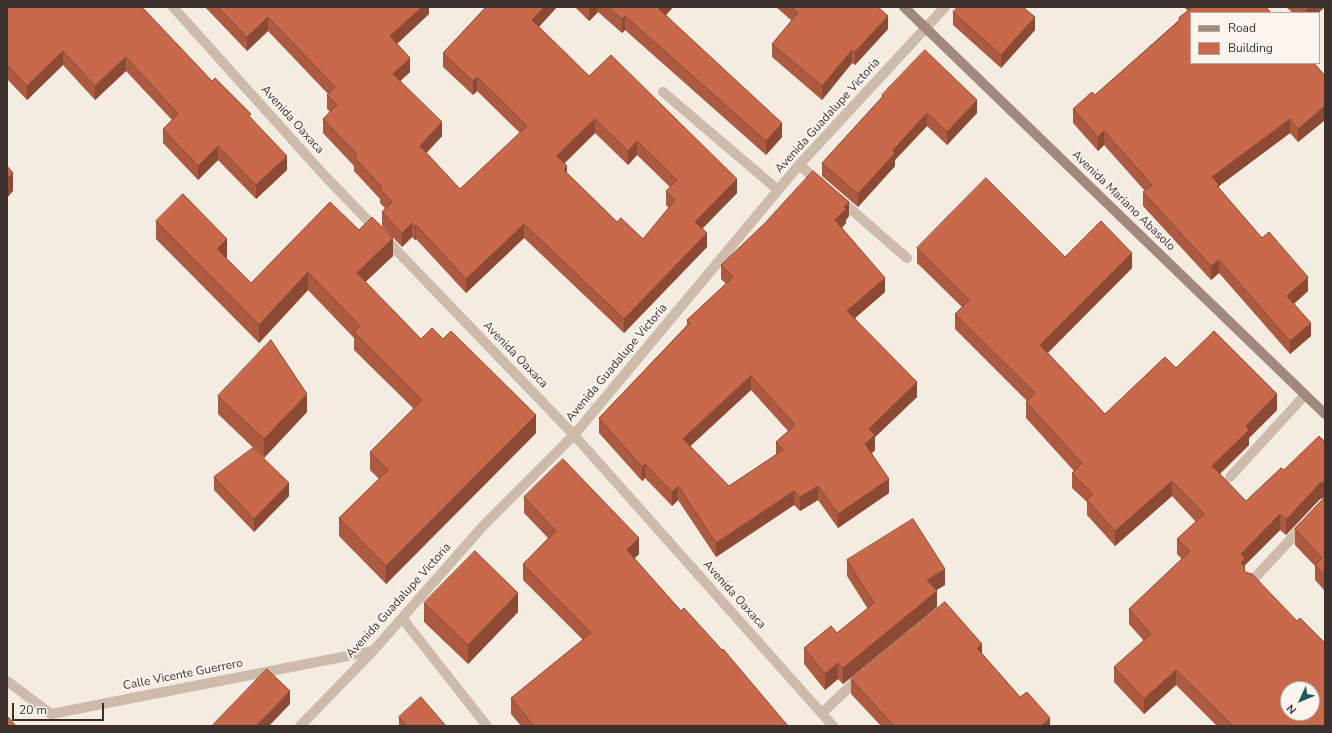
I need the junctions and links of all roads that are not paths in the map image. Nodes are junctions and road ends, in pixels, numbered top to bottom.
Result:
1 (173, 7) edge
2 (904, 7) edge
3 (945, 7) edge
4 (926, 28) junction
5 (663, 92) dead end
6 (799, 165) junction
7 (778, 190) junction
8 (907, 258) dead end
9 (1305, 395) junction
10 (1325, 414) edge
11 (574, 435) junction
12 (1230, 477) dead end
13 (1309, 520) edge
14 (1250, 583) edge
15 (402, 618) junction
16 (373, 651) junction
17 (872, 667) edge
18 (7, 681) edge
19 (822, 713) junction
20 (300, 726) edge
21 (487, 726) edge
22 (833, 726) edge

1 - 11 street, Avenida Oaxaca
2 - 4 street, Avenida Mariano Abasolo
3 - 4 street, Avenida Guadalupe Victoria
4 - 6 street, Avenida Guadalupe Victoria
4 - 9 street, Avenida Mariano Abasolo
5 - 7 street
6 - 7 street, Avenida Guadalupe Victoria
6 - 8 street
7 - 11 street, Avenida Guadalupe Victoria
9 - 10 street, Avenida Mariano Abasolo
9 - 12 street
11 - 15 street, Avenida Guadalupe Victoria
11 - 19 street, Avenida Oaxaca
13 - 14 street
15 - 16 street, Avenida Guadalupe Victoria
15 - 21 street
16 - 18 street, Calle Vicente Guerrero
16 - 20 street, Avenida Guadalupe Victoria
17 - 19 street
19 - 22 street, Avenida Oaxaca

